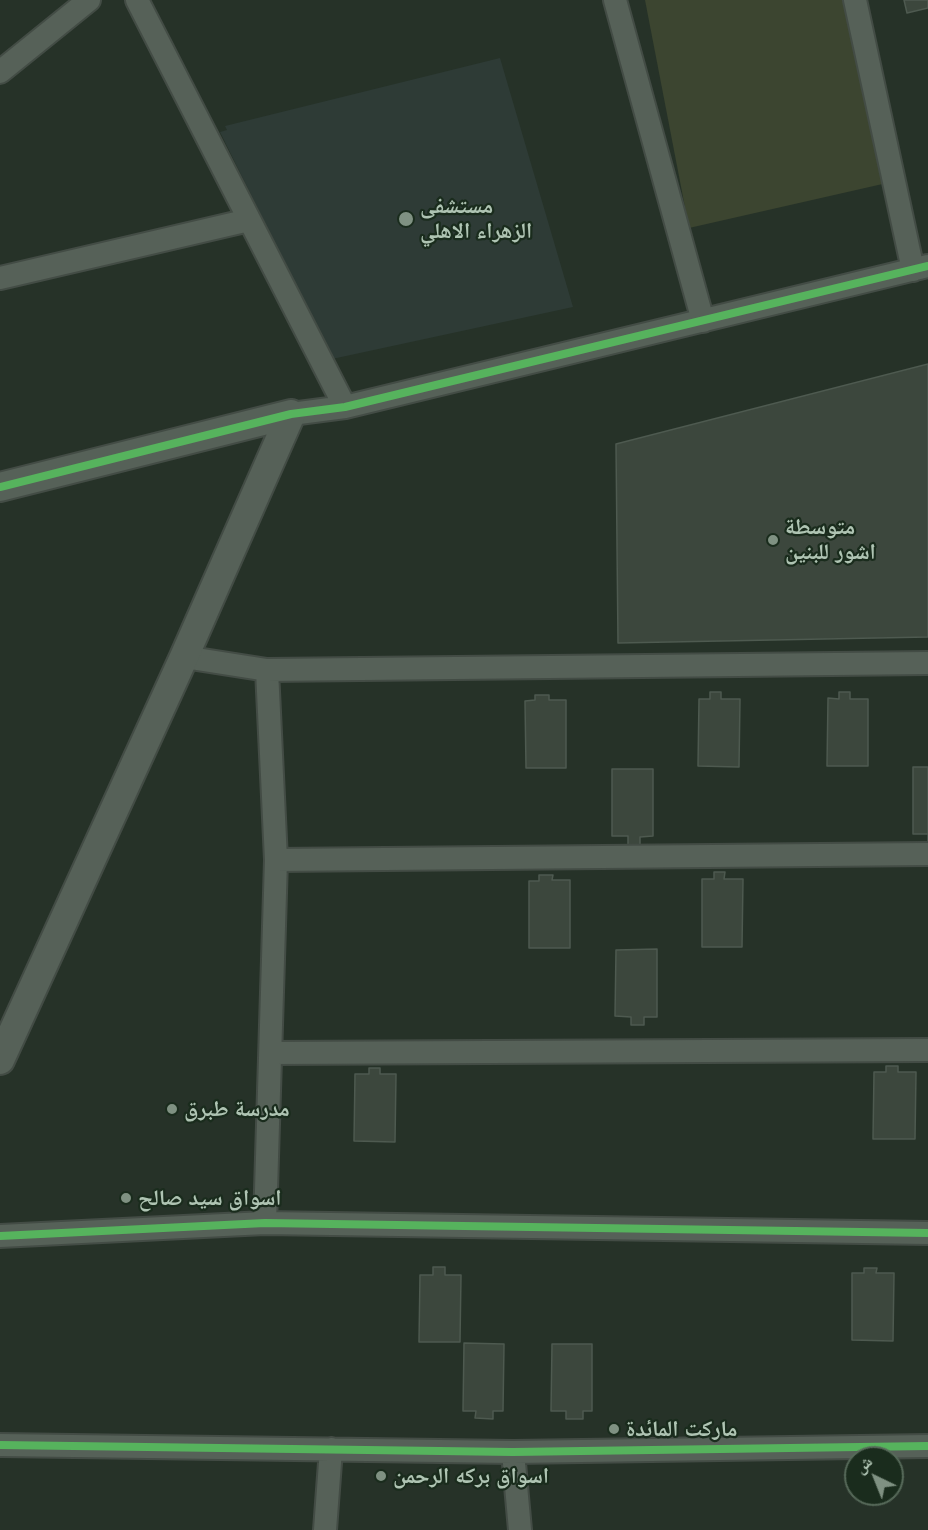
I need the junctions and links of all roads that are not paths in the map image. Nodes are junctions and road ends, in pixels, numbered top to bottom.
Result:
1 (89, 0) edge
2 (137, 0) edge
3 (615, 0) edge
4 (855, 0) edge
5 (0, 72) edge
6 (249, 220) junction
7 (920, 268) edge
8 (0, 278) edge
9 (703, 321) junction
10 (345, 407) junction
11 (291, 414) junction
12 (0, 487) edge
13 (184, 657) junction
14 (928, 663) edge
15 (267, 670) junction
16 (928, 854) edge
17 (276, 861) junction
18 (928, 1050) edge
19 (271, 1053) junction
20 (0, 1060) edge
21 (265, 1223) junction
22 (928, 1233) edge
23 (0, 1236) edge
24 (0, 1445) edge
25 (928, 1446) edge
26 (331, 1449) junction
27 (513, 1452) junction
28 (325, 1530) edge
29 (520, 1530) edge

1 - 5 street
2 - 6 street
3 - 9 street
4 - 7 street
6 - 8 street
6 - 10 street
7 - 9 street
9 - 10 street
10 - 11 street
11 - 12 street
11 - 13 street
13 - 15 street
13 - 20 street
14 - 15 street
15 - 17 street
16 - 17 street
17 - 19 street
18 - 19 street
19 - 21 street
21 - 22 street
21 - 23 street
24 - 26 street
25 - 27 street
26 - 27 street
26 - 28 street
27 - 29 street

